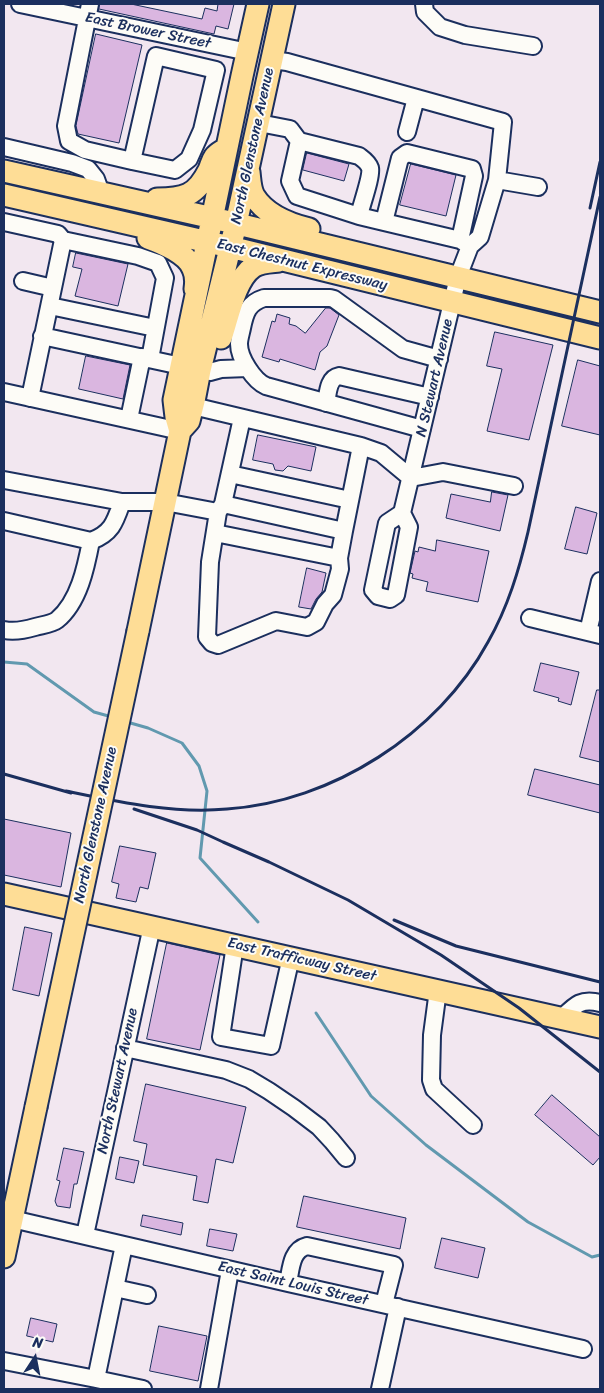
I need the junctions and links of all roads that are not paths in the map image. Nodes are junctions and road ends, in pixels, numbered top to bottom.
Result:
1 (20, 4) edge
2 (258, 4) edge
3 (284, 4) edge
4 (424, 4) edge
5 (89, 11) edge
6 (177, 38) junction
7 (533, 46) dead end
8 (248, 52) junction
9 (172, 60) junction
10 (272, 60) junction
11 (416, 98) junction
12 (206, 112) junction
13 (233, 118) junction
14 (259, 123) junction
15 (407, 132) dead end
16 (299, 141) junction
17 (4, 148) edge
18 (227, 148) junction
19 (92, 152) junction
20 (132, 160) junction
21 (249, 167) junction
22 (88, 169) junction
23 (4, 171) edge
24 (497, 180) junction
25 (538, 187) dead end
26 (101, 193) junction
27 (4, 195) edge
28 (126, 199) junction
29 (4, 204) edge
30 (359, 216) junction
31 (212, 218) junction
32 (4, 222) edge
33 (384, 222) junction
34 (236, 224) junction
35 (63, 240) junction
36 (207, 241) junction
37 (465, 243) junction
38 (230, 246) junction
39 (287, 261) junction
40 (458, 277) junction
41 (23, 281) dead end
42 (53, 288) junction
43 (196, 298) junction
44 (452, 302) junction
45 (50, 306) junction
46 (600, 312) edge
47 (155, 328) junction
48 (42, 336) junction
49 (600, 338) edge
50 (146, 358) junction
51 (439, 359) junction
52 (248, 368) junction
53 (197, 369) junction
54 (4, 392) edge
55 (430, 397) junction
56 (30, 398) junction
57 (326, 402) junction
58 (194, 404) junction
59 (129, 419) junction
60 (248, 420) junction
61 (422, 429) junction
62 (180, 430) junction
63 (361, 446) junction
64 (230, 474) junction
65 (411, 478) junction
66 (4, 480) edge
67 (514, 486) dead end
68 (350, 500) junction
69 (122, 502) junction
70 (165, 502) junction
71 (221, 508) junction
72 (402, 513) junction
73 (4, 521) edge
74 (344, 531) junction
75 (215, 533) junction
76 (92, 541) junction
77 (339, 558) junction
78 (600, 581) edge
79 (530, 618) dead end
80 (4, 630) edge
81 (594, 634) edge
82 (4, 894) edge
83 (152, 926) junction
84 (235, 945) junction
85 (291, 957) junction
86 (438, 990) junction
87 (600, 1003) edge
88 (562, 1018) junction
89 (600, 1027) edge
90 (125, 1048) junction
91 (473, 1125) dead end
92 (346, 1158) dead end
93 (8, 1218) edge
94 (85, 1235) junction
95 (124, 1245) junction
96 (4, 1258) edge
97 (230, 1270) junction
98 (288, 1283) junction
99 (115, 1288) junction
100 (148, 1295) dead end
101 (391, 1305) junction
102 (583, 1349) dead end
103 (4, 1361) edge
104 (106, 1384) edge
105 (143, 1389) edge
106 (209, 1389) edge
107 (380, 1389) edge

1 - 5 street, East Brower Street
2 - 8 main road, North Glenstone Avenue
3 - 10 main road, North Glenstone Avenue
4 - 7 street
5 - 6 street, East Brower Street
5 - 19 street
6 - 8 street, East Brower Street
6 - 9 street
8 - 13 main road, North Glenstone Avenue
9 - 12 street
9 - 20 street
10 - 11 street
10 - 14 main road, North Glenstone Avenue
11 - 15 street
11 - 24 street
12 - 13 street
12 - 20 street
13 - 18 main road, North Glenstone Avenue
14 - 16 street
14 - 21 main road, North Glenstone Avenue
16 - 30 street
16 - 30 street
17 - 22 street
18 - 28 main road
18 - 31 main road, North Glenstone Avenue
19 - 20 street
19 - 22 street
21 - 34 main road, North Glenstone Avenue
21 - 40 main road
22 - 26 street
23 - 26 main road, East Chestnut Expressway
24 - 25 street
24 - 37 street
26 - 28 main road, East Chestnut Expressway
27 - 36 main road, East Chestnut Expressway
28 - 31 main road, East Chestnut Expressway
29 - 43 main road
30 - 33 street
31 - 34 main road, East Chestnut Expressway
31 - 36 main road, North Glenstone Avenue
32 - 35 street
33 - 37 street
33 - 37 street
34 - 38 main road, North Glenstone Avenue
34 - 40 main road, East Chestnut Expressway
35 - 42 street
35 - 47 street
36 - 38 main road, East Chestnut Expressway
36 - 43 main road, North Glenstone Avenue
37 - 40 street, N Stewart Avenue
38 - 39 main road, East Chestnut Expressway
38 - 53 main road, North Glenstone Avenue
39 - 44 main road, East Chestnut Expressway
39 - 53 main road
40 - 44 street, N Stewart Avenue
40 - 46 main road, East Chestnut Expressway
41 - 42 street
42 - 45 street
43 - 53 main road, North Glenstone Avenue
44 - 49 main road, East Chestnut Expressway
44 - 51 street, N Stewart Avenue
45 - 47 street
45 - 48 street
47 - 50 street
48 - 50 street
48 - 56 street
50 - 53 street
50 - 59 street
51 - 52 street
51 - 55 street, N Stewart Avenue
52 - 53 street
52 - 57 street
53 - 58 main road, North Glenstone Avenue
53 - 62 main road, North Glenstone Avenue
54 - 56 street
55 - 57 street
55 - 61 street, N Stewart Avenue
56 - 59 street
57 - 61 street
58 - 60 street
58 - 62 main road, North Glenstone Avenue
59 - 62 street
60 - 63 street
60 - 64 street
60 - 68 street
61 - 65 street, N Stewart Avenue
62 - 70 main road, North Glenstone Avenue
63 - 65 street
63 - 68 street
64 - 68 street
64 - 71 street
65 - 67 street
65 - 72 street
66 - 69 street
68 - 74 street
69 - 70 street
69 - 76 street
70 - 71 street
70 - 93 main road, North Glenstone Avenue, bridge
71 - 74 street
71 - 75 street
72 - 72 street
73 - 76 street
74 - 77 street
75 - 77 street
75 - 77 street
76 - 80 street
78 - 81 street
79 - 81 street
82 - 83 main road, East Trafficway Street
83 - 84 main road, East Trafficway Street
83 - 90 street, North Stewart Avenue
84 - 85 main road, East Trafficway Street
84 - 85 street
85 - 86 main road, East Trafficway Street
86 - 88 main road, East Trafficway Street
86 - 91 street
87 - 88 street
88 - 89 main road, East Trafficway Street
90 - 92 street
90 - 94 street, North Stewart Avenue
93 - 94 street, East Saint Louis Street
93 - 96 main road, North Glenstone Avenue
94 - 95 street, East Saint Louis Street
95 - 97 street, East Saint Louis Street
95 - 99 street
97 - 98 street, East Saint Louis Street
97 - 106 street
98 - 101 street, East Saint Louis Street
98 - 101 street
99 - 100 street
99 - 104 street
101 - 102 street, East Saint Louis Street
101 - 107 street
103 - 104 street
104 - 105 street

